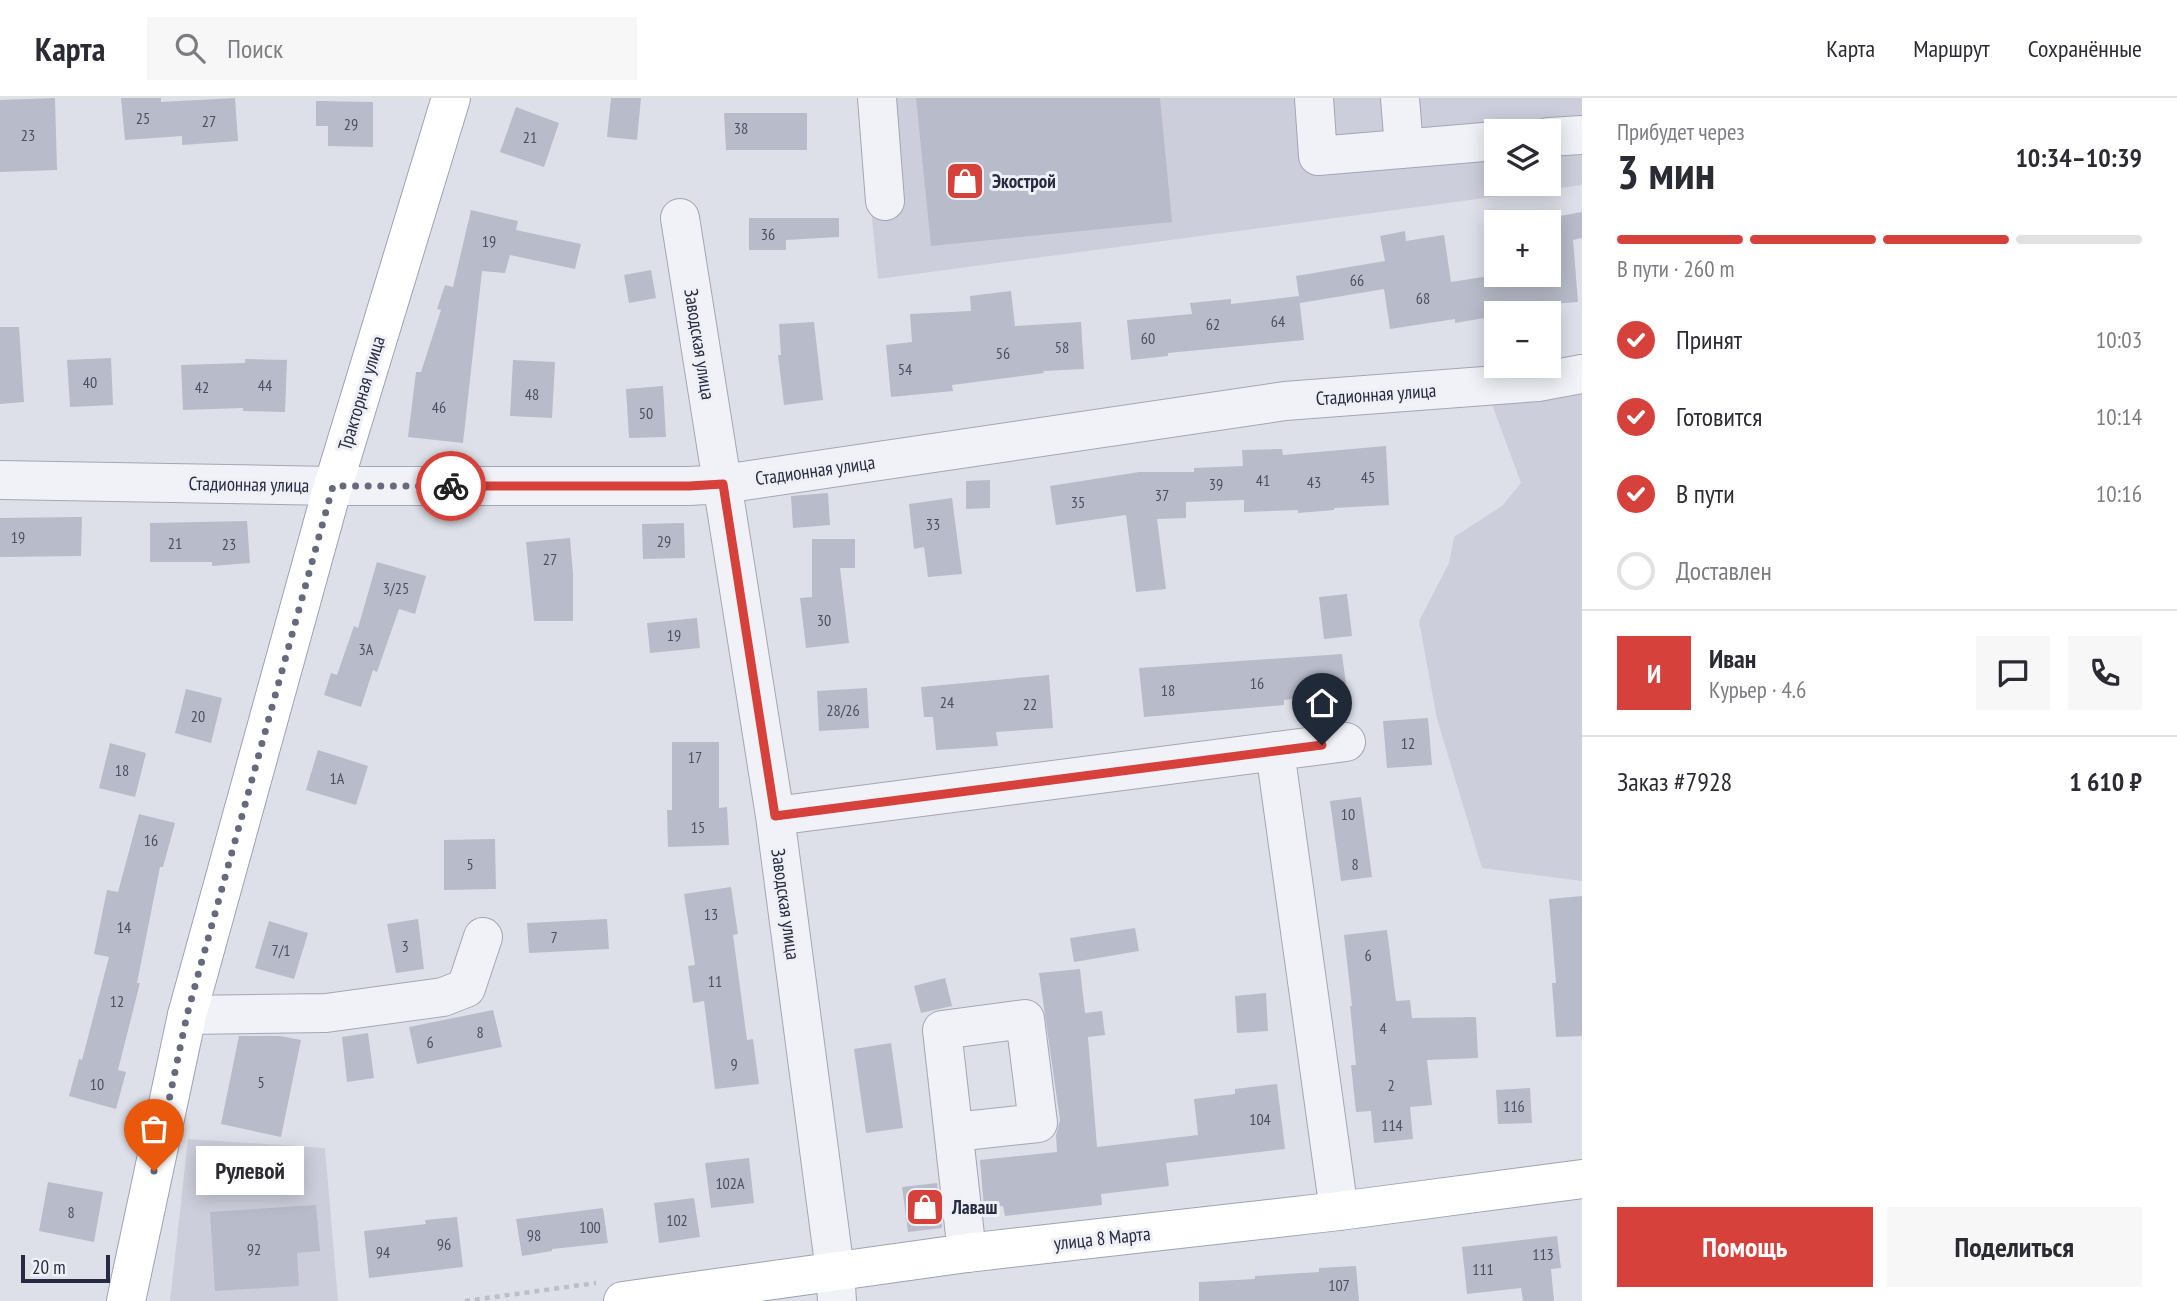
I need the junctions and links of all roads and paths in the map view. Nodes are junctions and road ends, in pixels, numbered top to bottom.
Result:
1 (452, 98) edge
2 (877, 98) edge
3 (1314, 98) edge
4 (1400, 98) edge
5 (1582, 135) edge
6 (1561, 136) edge
7 (1484, 142) edge
8 (1404, 148) junction
9 (885, 201) dead end
10 (680, 218) dead end
11 (1582, 374) edge
12 (0, 481) edge
13 (723, 484) junction
14 (333, 486) junction
15 (1346, 742) dead end
16 (1275, 751) junction
17 (775, 816) junction
18 (483, 937) dead end
19 (187, 1015) junction
20 (955, 1132) dead end
21 (1582, 1179) edge
22 (1339, 1211) junction
23 (967, 1253) junction
24 (836, 1286) edge
25 (126, 1301) edge
26 (623, 1301) edge

1 - 14 main road, Тракторная улица
2 - 9 street
3 - 8 street
4 - 8 street
5 - 6 street
7 - 8 street
10 - 13 street, Заводская улица
11 - 13 street, Стадионная улица
12 - 14 street, Стадионная улица
13 - 14 street, Стадионная улица
13 - 17 street, Заводская улица
14 - 19 main road, Тракторная улица
15 - 16 street
16 - 17 street
16 - 22 street
17 - 24 street, Заводская улица
18 - 19 street
19 - 25 main road, Тракторная улица
20 - 23 street
21 - 22 main road, улица 8 Марта
22 - 23 main road, улица 8 Марта
23 - 24 main road, улица 8 Марта
24 - 26 main road, улица 8 Марта

